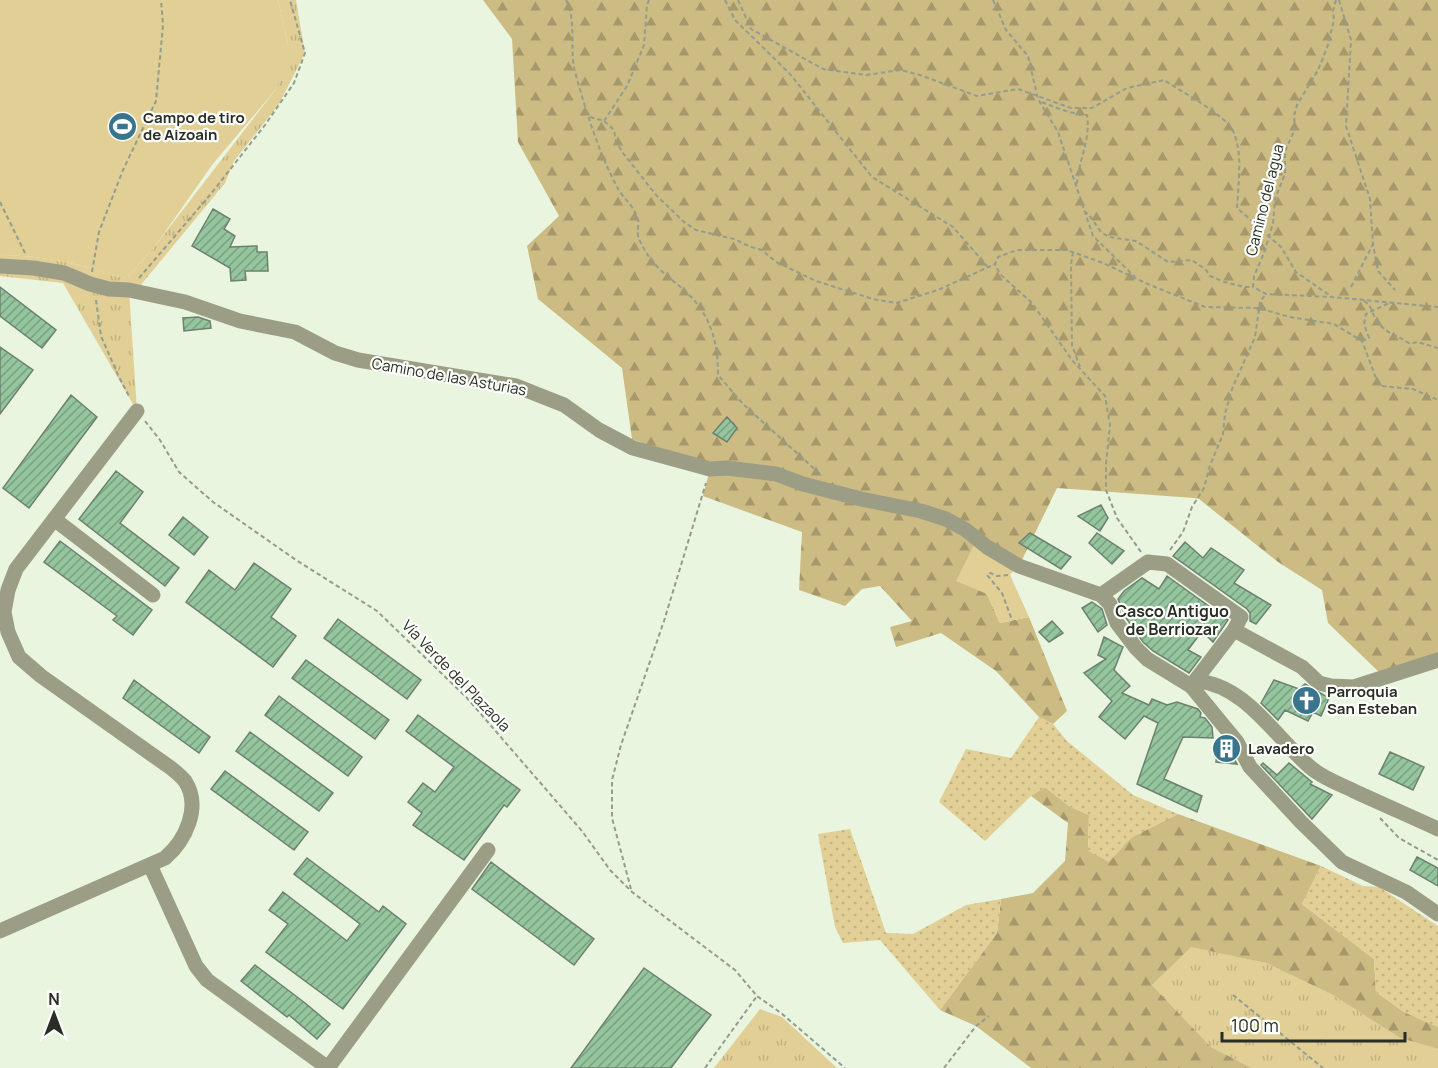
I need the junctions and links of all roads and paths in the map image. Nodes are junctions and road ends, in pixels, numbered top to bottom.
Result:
1 (160, 0) edge
2 (285, 0) edge
3 (566, 0) edge
4 (649, 0) edge
5 (725, 0) edge
6 (738, 0) edge
7 (993, 0) edge
8 (1337, 0) edge
9 (290, 1) edge
10 (1038, 98) junction
11 (590, 117) junction
12 (604, 121) junction
13 (1076, 188) junction
14 (0, 202) edge
15 (1084, 210) junction
16 (1269, 236) junction
17 (1373, 244) junction
18 (1073, 252) junction
19 (995, 264) junction
20 (0, 266) edge
21 (987, 267) junction
22 (33, 268) junction
23 (1136, 278) junction
24 (90, 284) junction
25 (1253, 287) junction
26 (1351, 287) dead end
27 (129, 290) junction
28 (1395, 290) dead end
29 (1266, 294) junction
30 (1332, 297) junction
31 (1363, 300) junction
32 (1391, 303) junction
33 (1438, 307) edge
34 (1258, 308) junction
35 (1372, 311) junction
36 (1362, 341) junction
37 (1438, 348) edge
38 (1081, 370) junction
39 (1438, 400) edge
40 (137, 411) junction
41 (710, 469) junction
42 (822, 476) dead end
43 (54, 519) junction
44 (1148, 562) junction
45 (1167, 564) junction
46 (1019, 566) junction
47 (153, 595) dead end
48 (1101, 595) junction
49 (1012, 620) dead end
50 (1234, 630) junction
51 (1438, 660) edge
52 (1194, 683) junction
53 (1368, 797) junction
54 (1438, 829) edge
55 (488, 850) dead end
56 (1438, 860) edge
57 (150, 865) junction
58 (632, 892) junction
59 (1438, 914) edge
60 (0, 931) edge
61 (1233, 995) dead end
62 (757, 996) junction
63 (989, 1016) dead end
64 (328, 1068) edge
65 (705, 1068) edge
66 (845, 1068) edge
67 (944, 1068) edge
68 (1323, 1068) edge

1 - 24 path
2 - 9 path
3 - 11 path
4 - 12 path
5 - 21 path
6 - 10 path
7 - 10 path
8 - 16 path, Camino del agua
8 - 17 path
9 - 27 path
10 - 13 path
10 - 13 path
10 - 16 path
11 - 12 path
11 - 42 path
12 - 21 path
13 - 15 path
14 - 22 path
15 - 23 path
15 - 25 path
16 - 25 path, Camino del agua
16 - 30 path
17 - 26 path
17 - 28 path
18 - 19 path
18 - 23 path
18 - 38 path
19 - 21 path
19 - 38 path
20 - 22 street, Camino de las Asturias
22 - 24 street, Camino de las Asturias
23 - 34 path
24 - 27 street, Camino de las Asturias
24 - 40 path, Vía Verde del Plazaola
25 - 29 path
27 - 41 street, Camino de las Asturias
29 - 30 path
29 - 34 path
30 - 31 path
31 - 32 path
31 - 35 path
32 - 33 path
32 - 35 path
34 - 36 path
34 - 45 path
35 - 36 path
35 - 37 path
36 - 39 path
38 - 44 path
40 - 43 street
40 - 58 path, Vía Verde del Plazaola
41 - 46 street, Camino de las Asturias
41 - 58 path
43 - 47 street
43 - 57 street
44 - 45 street
44 - 48 street
45 - 50 street
46 - 48 street, Camino de las Asturias
46 - 49 path
48 - 52 street
50 - 51 street
50 - 52 street
52 - 53 street
52 - 59 street
53 - 54 street
53 - 56 path
55 - 64 street
57 - 60 street
57 - 64 street
58 - 62 path, Vía Verde del Plazaola
61 - 68 path
62 - 65 path
62 - 66 path, Vía Verde del Plazaola
63 - 67 path

